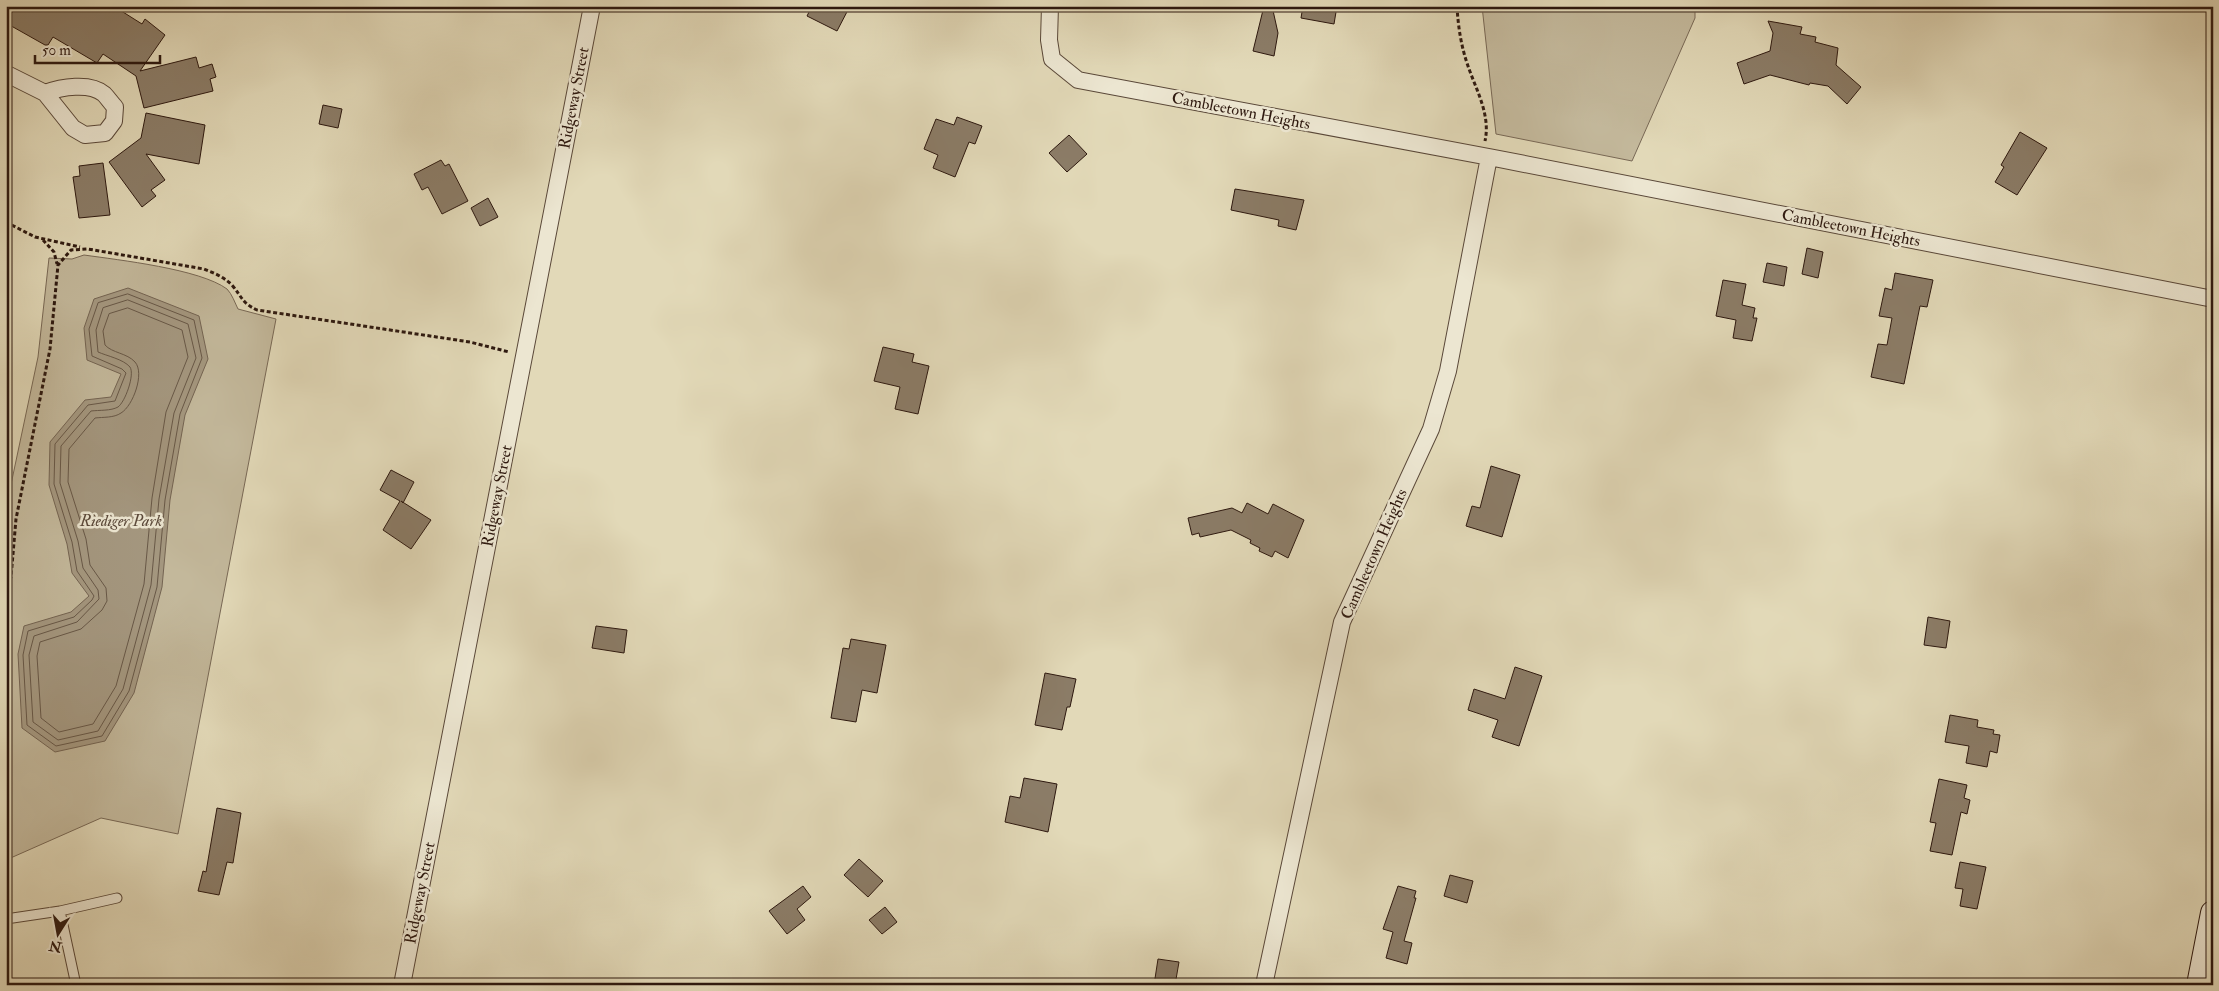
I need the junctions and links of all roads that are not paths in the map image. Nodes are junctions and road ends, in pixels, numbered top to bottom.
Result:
1 (592, 6) edge
2 (1050, 6) edge
3 (7, 75) edge
4 (45, 93) dead end
5 (1485, 156) junction
6 (2213, 299) edge
7 (117, 898) dead end
8 (60, 911) junction
9 (2213, 913) edge
10 (6, 919) edge
11 (76, 985) edge
12 (402, 985) edge
13 (1264, 985) edge
14 (2199, 985) edge

1 - 12 street, Ridgeway Street
2 - 5 street, Cambleetown Heights
3 - 4 street
5 - 6 street, Cambleetown Heights
5 - 13 street, Cambleetown Heights
7 - 8 lane
8 - 10 lane
8 - 11 lane
9 - 14 street

